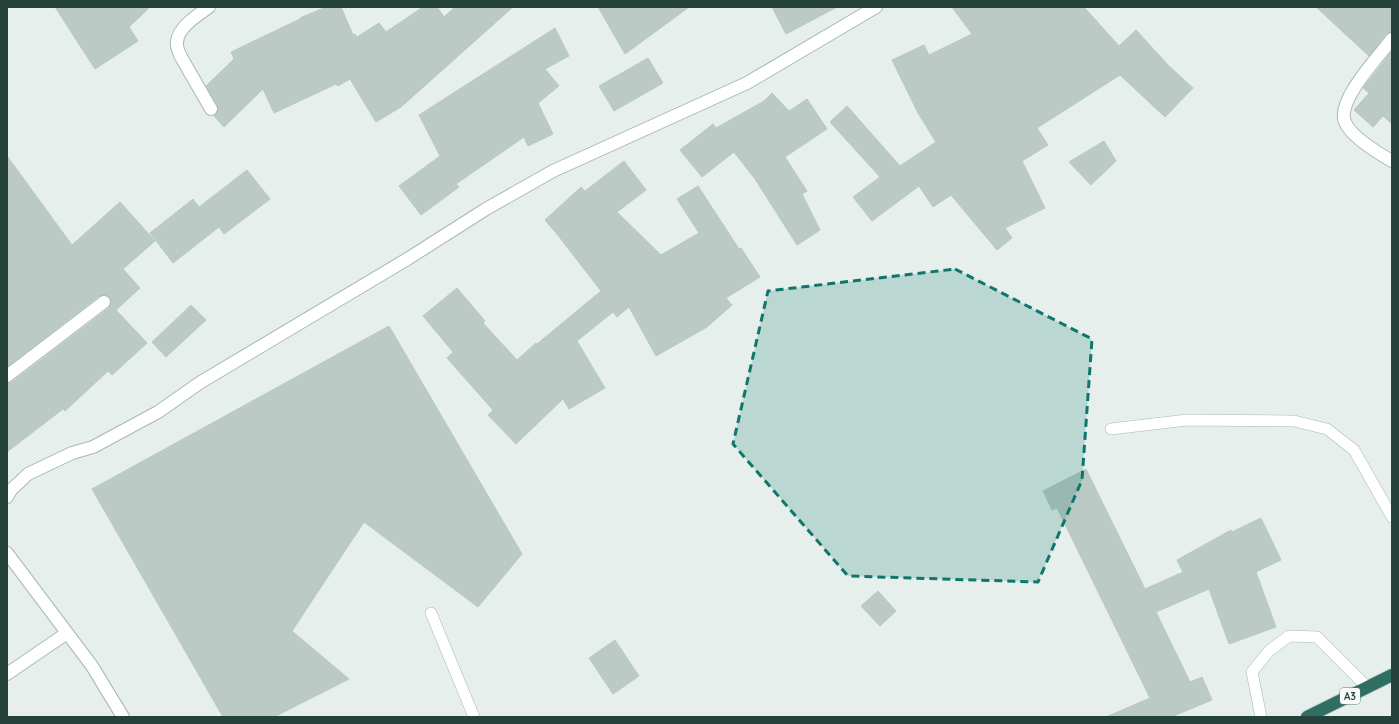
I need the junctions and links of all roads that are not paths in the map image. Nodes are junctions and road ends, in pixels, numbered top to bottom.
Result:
1 (209, 7) edge
2 (876, 7) edge
3 (1392, 39) edge
4 (211, 109) dead end
5 (1392, 161) edge
6 (104, 302) dead end
7 (7, 376) edge
8 (1111, 429) dead end
9 (7, 497) edge
10 (1392, 517) edge
11 (7, 553) edge
12 (430, 614) dead end
13 (67, 633) junction
14 (7, 674) edge
15 (1392, 675) edge
16 (1367, 687) junction
17 (123, 717) edge
18 (474, 717) edge
19 (1261, 717) edge
20 (1307, 717) edge

1 - 4 street
2 - 9 street
3 - 5 street
6 - 7 street
8 - 10 lane
11 - 13 street
12 - 18 lane
13 - 14 street
13 - 17 street
15 - 16 highway, A3
16 - 19 lane
16 - 20 highway, A3

